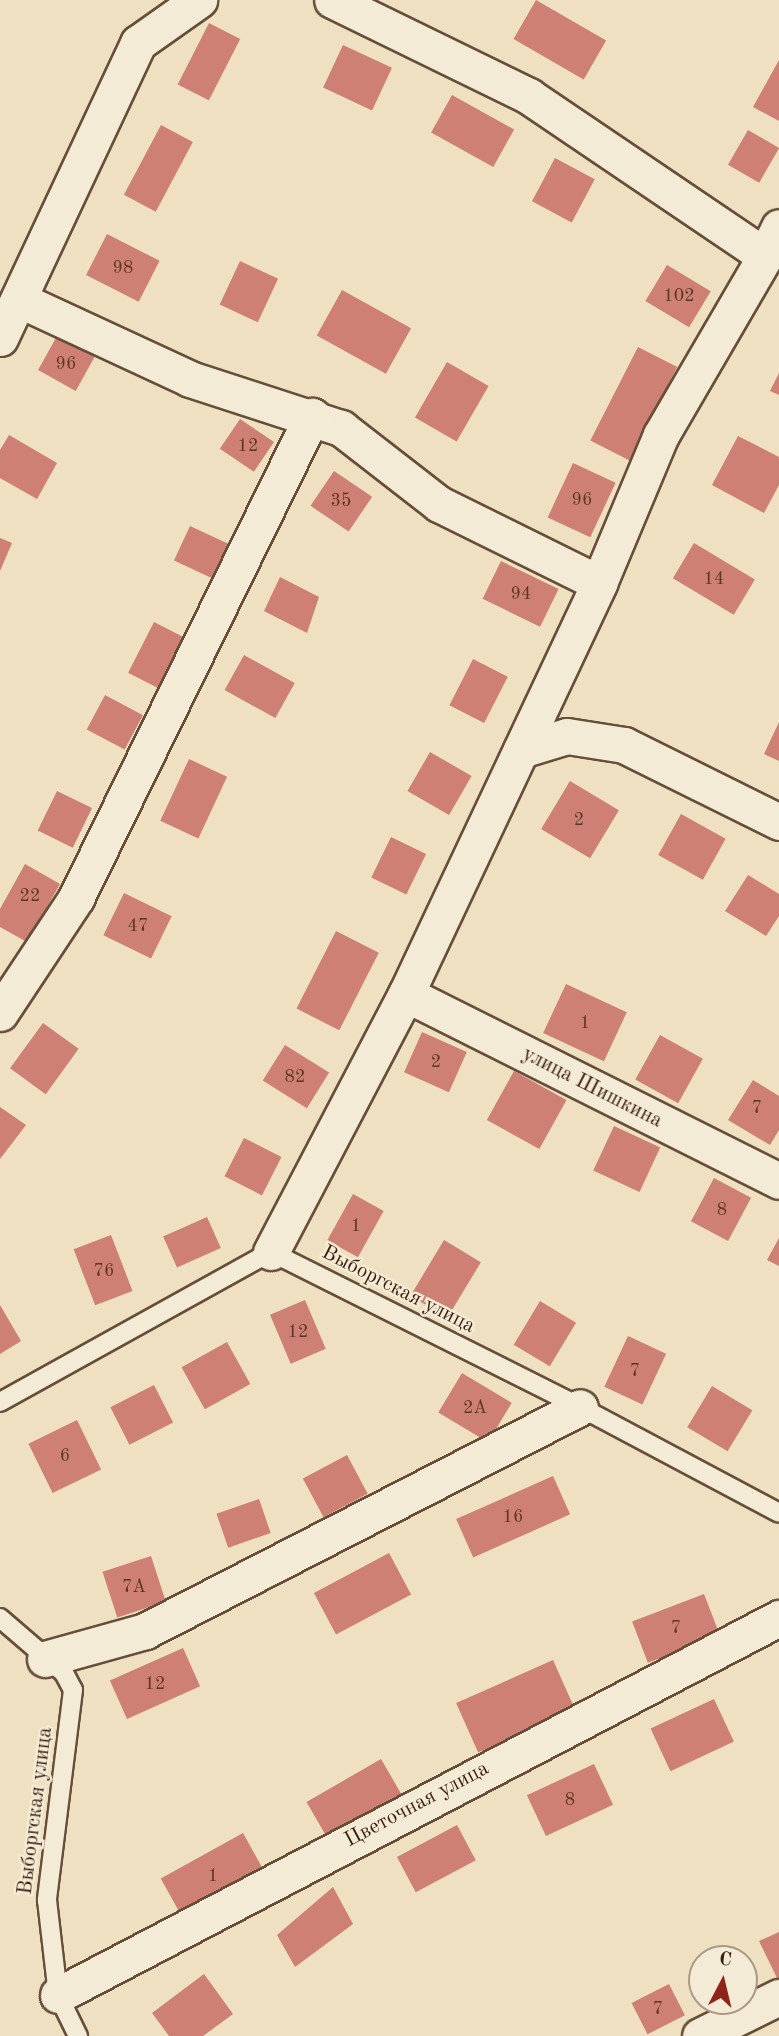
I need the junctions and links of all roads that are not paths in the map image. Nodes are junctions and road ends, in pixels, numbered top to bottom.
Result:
1 (199, 0) edge
2 (332, 0) edge
3 (772, 242) edge
4 (20, 300) junction
5 (0, 338) edge
6 (312, 416) junction
7 (599, 583) junction
8 (521, 750) junction
9 (779, 822) edge
10 (406, 994) junction
11 (0, 1013) edge
12 (779, 1181) edge
13 (271, 1252) junction
14 (0, 1402) edge
15 (580, 1407) junction
16 (779, 1513) edge
17 (0, 1618) edge
18 (779, 1618) edge
19 (45, 1659) junction
20 (58, 1995) junction
21 (779, 1997) edge
22 (78, 2036) edge
23 (700, 2036) edge

1 - 4 street
2 - 3 street
3 - 7 street
4 - 5 street
4 - 6 street
6 - 7 street
6 - 11 street
7 - 8 street
8 - 9 street
8 - 10 street
10 - 12 street, улица Шишкина
10 - 13 street
13 - 14 lane
13 - 15 lane, Выборгская улица
15 - 16 lane, Выборгская улица
15 - 19 street
17 - 19 lane, Выборгская улица
18 - 20 street, Цветочная улица
19 - 20 lane, Выборгская улица
20 - 22 lane, Выборгская улица
21 - 23 street

